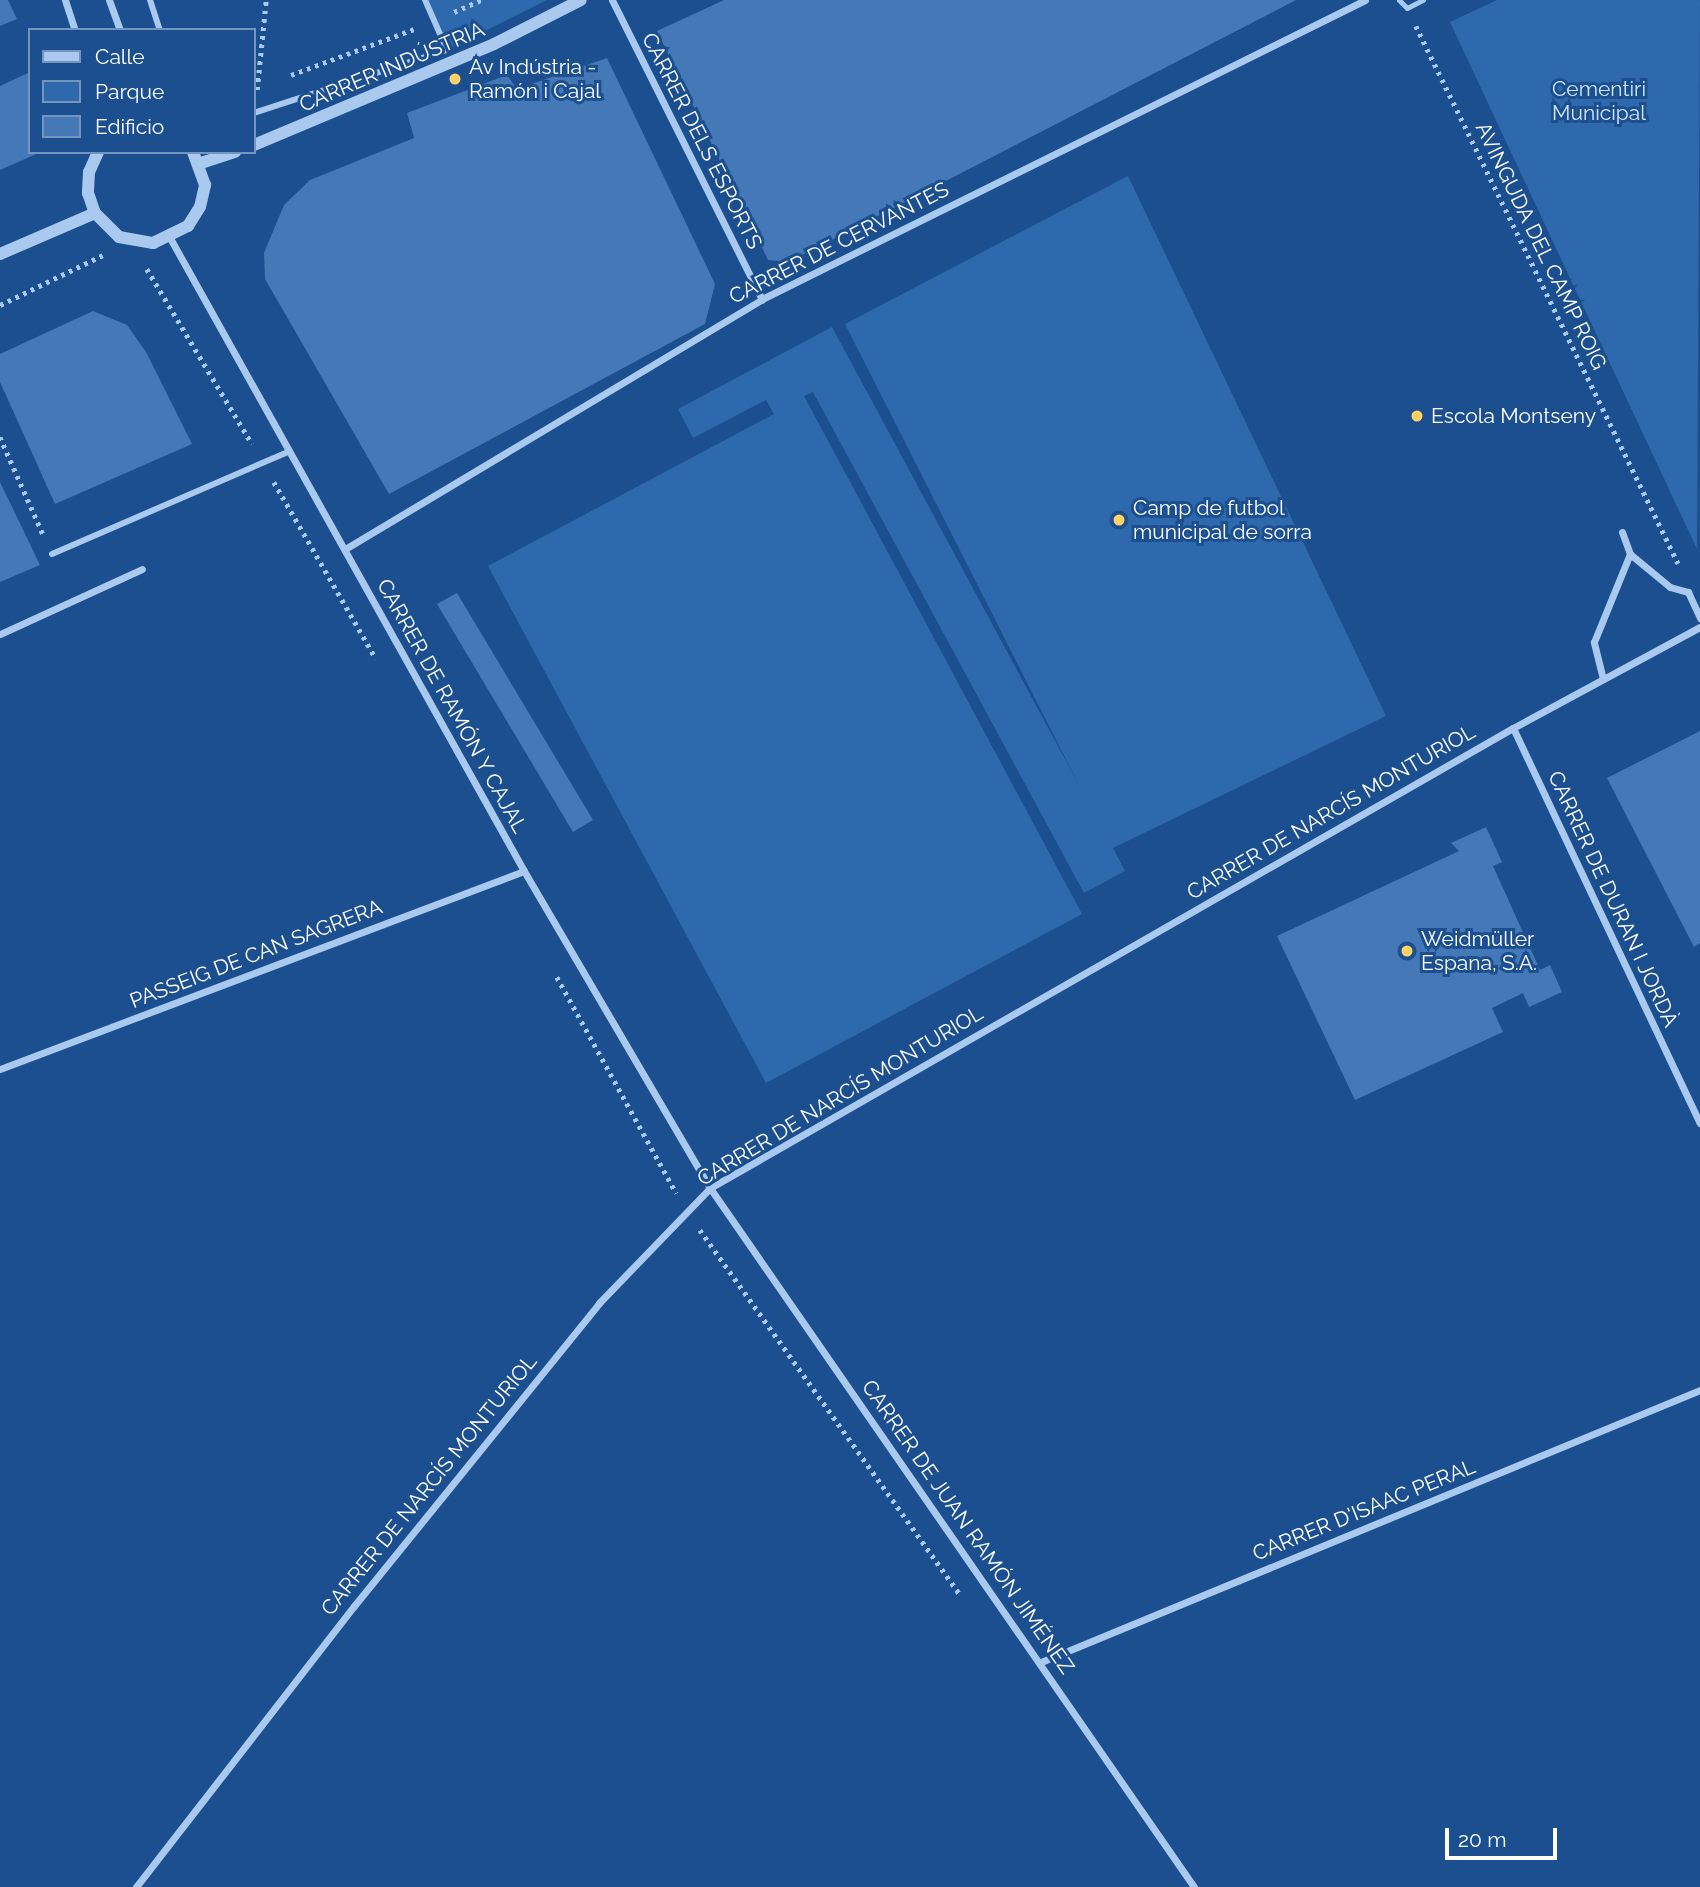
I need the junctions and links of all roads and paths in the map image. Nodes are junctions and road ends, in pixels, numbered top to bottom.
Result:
1 (65, 0) edge
2 (108, 0) edge
3 (150, 0) edge
4 (266, 0) edge
5 (425, 0) edge
6 (481, 0) edge
7 (581, 0) edge
8 (612, 0) edge
9 (1365, 0) edge
10 (1399, 0) edge
11 (1423, 0) edge
12 (444, 7) dead end
13 (1407, 8) junction
14 (453, 13) junction
15 (434, 21) junction
16 (74, 28) edge
17 (119, 28) edge
18 (159, 28) edge
19 (494, 44) junction
20 (283, 78) dead end
21 (270, 82) dead end
22 (256, 88) edge
23 (256, 112) edge
24 (256, 144) edge
25 (97, 154) edge
26 (222, 154) edge
27 (197, 158) edge
28 (95, 213) junction
29 (170, 238) junction
30 (107, 253) dead end
31 (0, 254) edge
32 (140, 269) dead end
33 (151, 274) dead end
34 (762, 299) junction
35 (0, 305) edge
36 (0, 437) edge
37 (290, 451) junction
38 (1622, 532) dead end
39 (345, 549) junction
40 (52, 554) joint
41 (1630, 554) junction
42 (142, 569) dead end
43 (1681, 569) dead end
44 (1700, 618) edge
45 (1700, 627) edge
46 (0, 634) edge
47 (1603, 679) junction
48 (1513, 728) junction
49 (524, 871) junction
50 (0, 1069) edge
51 (1700, 1123) edge
52 (710, 1188) junction
53 (1700, 1390) edge
54 (1041, 1662) junction
55 (136, 1887) edge
56 (1195, 1887) edge

1 - 16 street
2 - 17 street
3 - 18 street
4 - 22 path
5 - 15 street
6 - 14 path
7 - 19 street, CARRER INDÚSTRIA
8 - 34 street, CARRER DELS ESPORTS
9 - 34 street, CARRER DE CERVANTES
10 - 13 lane
11 - 13 lane
12 - 14 path
13 - 43 path, AVINGUDA DEL CAMP ROIG
14 - 15 path
14 - 19 path
15 - 20 path
15 - 23 street
19 - 24 street, CARRER INDÚSTRIA
21 - 22 path
25 - 28 street
26 - 27 street
27 - 29 street
28 - 29 street
28 - 31 street
29 - 37 street, CARRER DE RAMÓN Y CAJAL
30 - 35 path
32 - 33 path
34 - 39 street, CARRER DE CERVANTES
36 - 40 path
37 - 39 street, CARRER DE RAMÓN Y CAJAL
37 - 40 street
38 - 41 street
39 - 49 street, CARRER DE RAMÓN Y CAJAL
41 - 44 street
41 - 47 street
42 - 46 street
45 - 47 street, CARRER DE NARCÍS MONTURIOL
47 - 48 street, CARRER DE NARCÍS MONTURIOL
48 - 51 street, CARRER DE DURAN I JORDÀ
48 - 52 street, CARRER DE NARCÍS MONTURIOL
49 - 50 street, PASSEIG DE CAN SAGRERA
49 - 52 street, CARRER DE RAMÓN Y CAJAL
52 - 54 street, CARRER DE JUAN RAMÓN JIMÉNEZ
52 - 55 street, CARRER DE NARCÍS MONTURIOL
53 - 54 street, CARRER D'ISAAC PERAL
54 - 56 street, CARRER DE JUAN RAMÓN JIMÉNEZ

